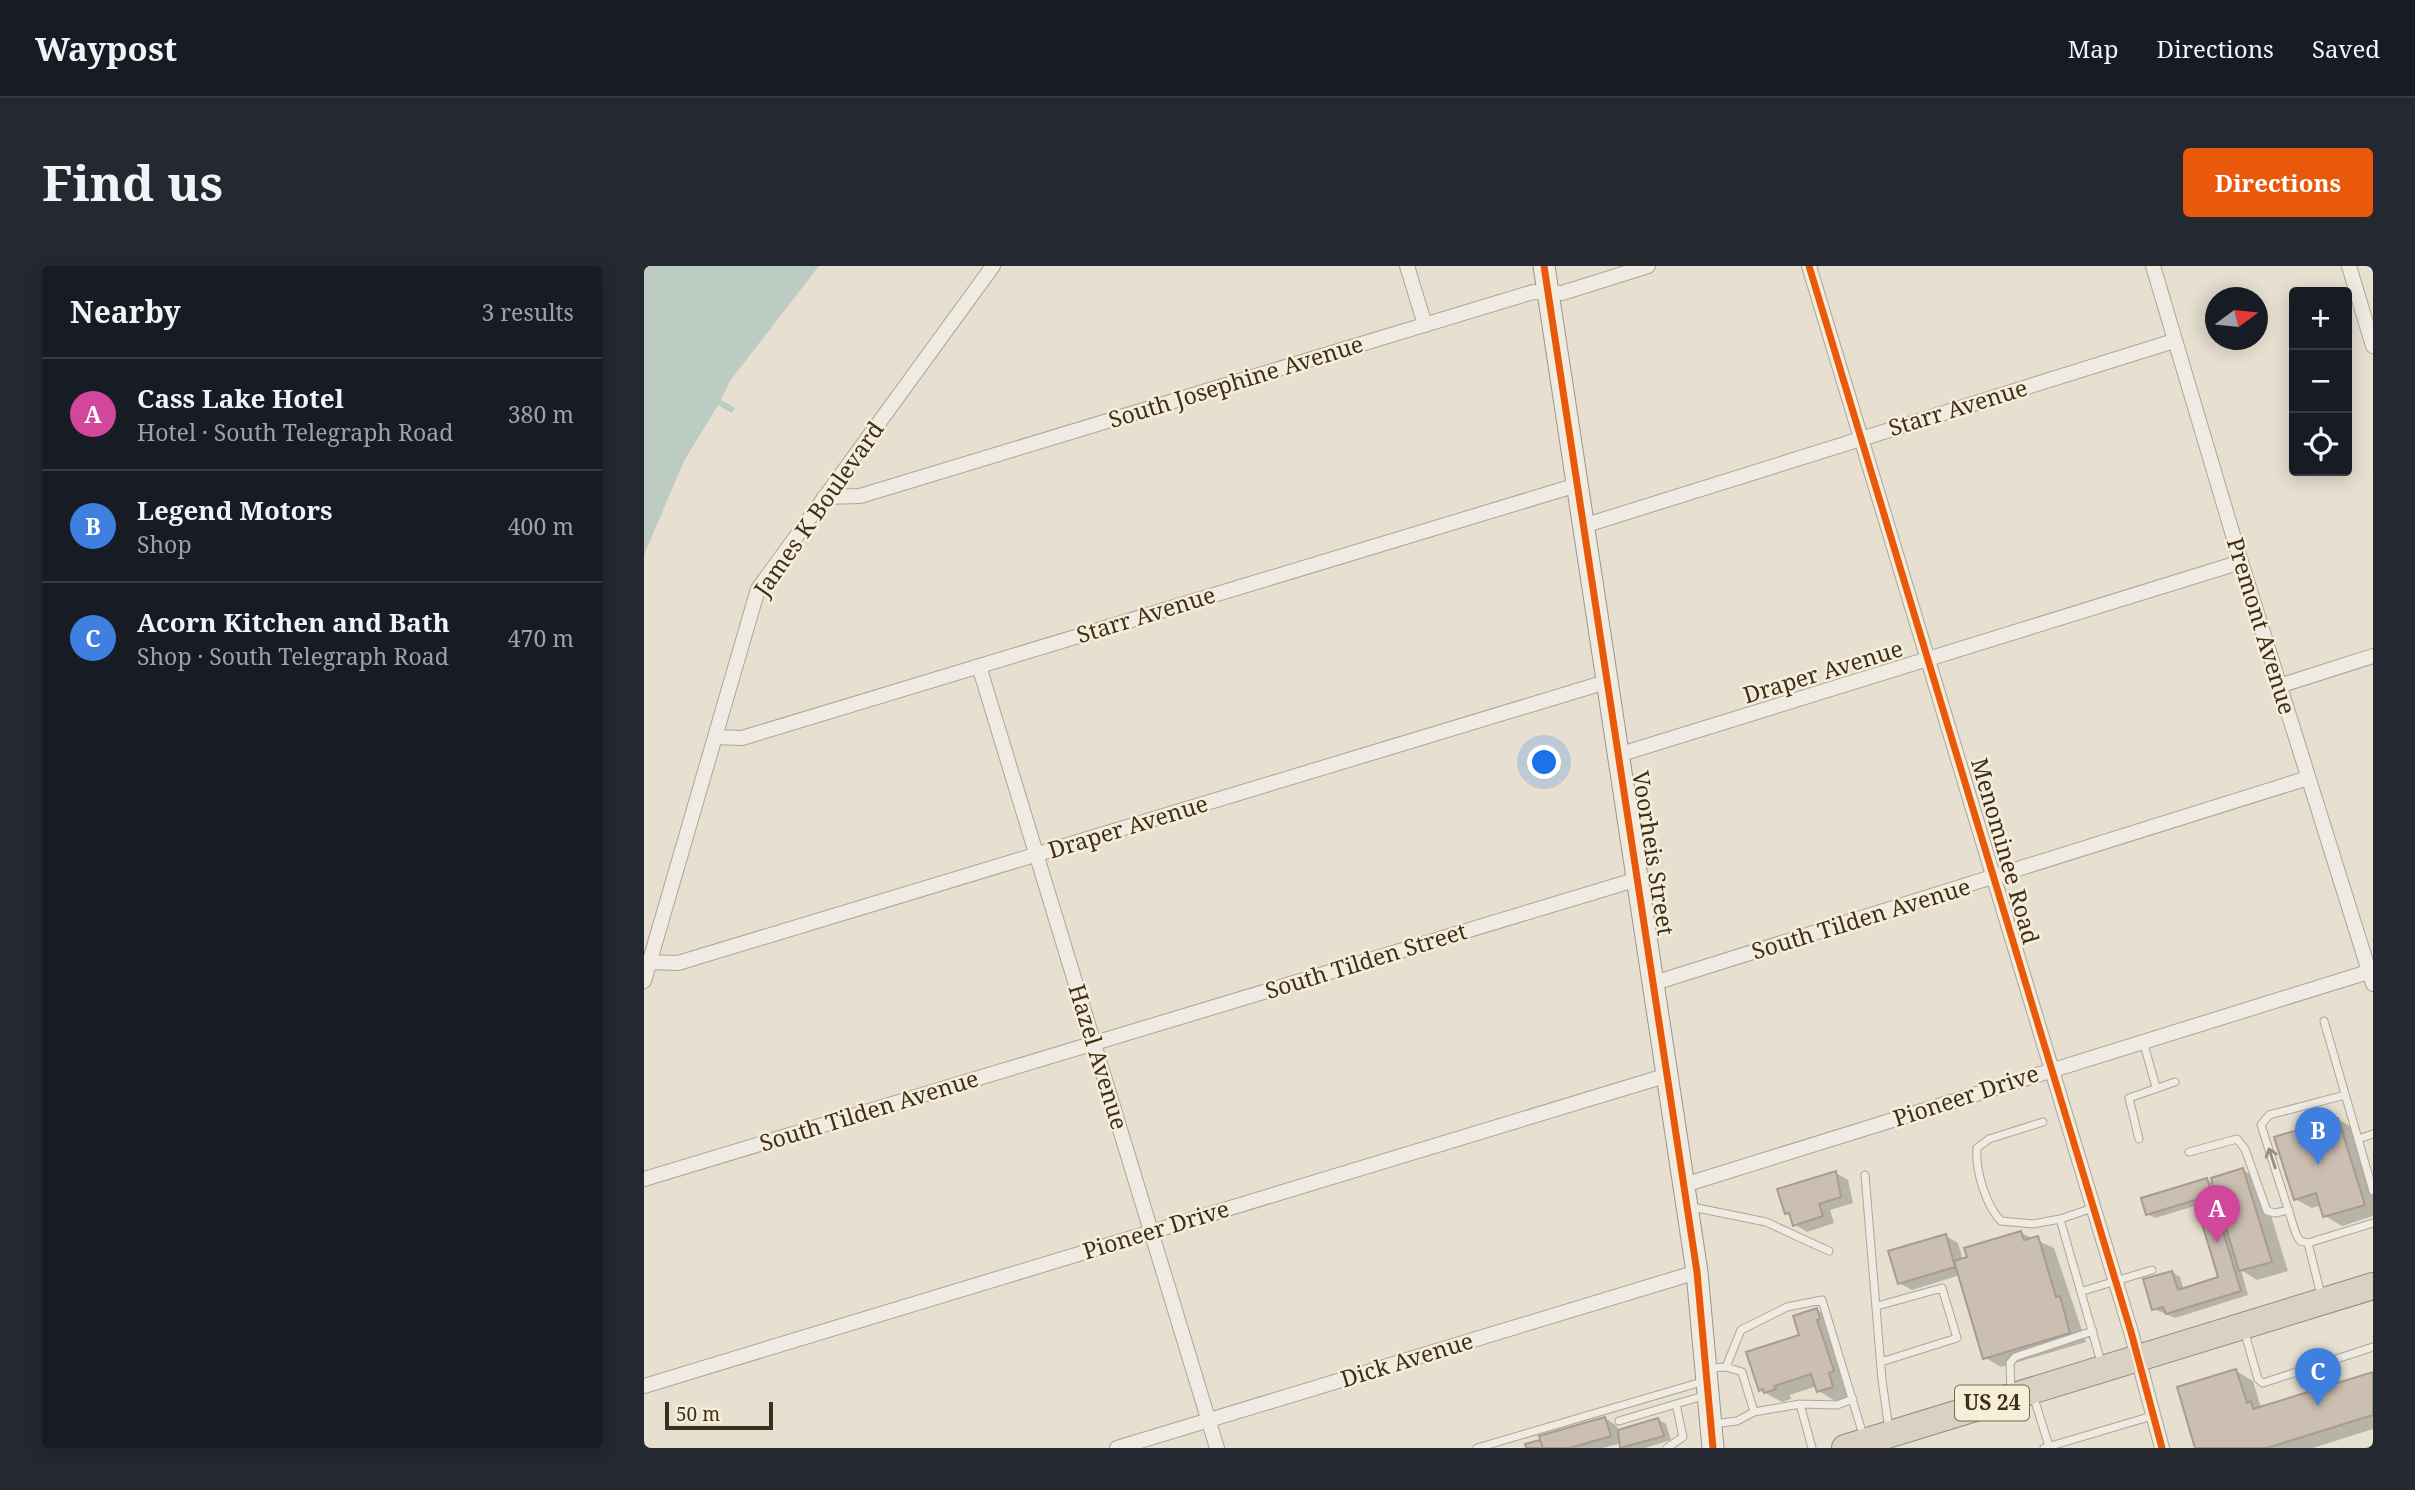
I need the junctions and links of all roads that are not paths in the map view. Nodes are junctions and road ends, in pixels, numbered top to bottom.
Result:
1 (993, 266) edge
2 (1407, 266) edge
3 (1544, 266) edge
4 (1648, 266) edge
5 (1809, 266) edge
6 (2153, 266) edge
7 (2349, 266) edge
8 (1548, 292) junction
9 (1424, 325) junction
10 (2174, 341) junction
11 (2373, 346) edge
12 (1861, 439) junction
13 (1577, 485) junction
14 (824, 497) junction
15 (1583, 526) junction
16 (2241, 562) junction
17 (2373, 656) edge
18 (1928, 660) junction
19 (979, 666) junction
20 (1606, 682) junction
21 (2279, 686) junction
22 (715, 737) junction
23 (1618, 755) junction
24 (2308, 778) junction
25 (1037, 855) junction
26 (1993, 877) junction
27 (1637, 879) junction
28 (649, 962) junction
29 (2371, 978) edge
30 (644, 981) edge
31 (1654, 983) junction
32 (2324, 1021) dead end
33 (2143, 1040) junction
34 (1094, 1043) junction
35 (2050, 1069) junction
36 (1668, 1074) junction
37 (2175, 1082) dead end
38 (2157, 1087) junction
39 (2345, 1095) junction
40 (2043, 1122) dead end
41 (2373, 1135) edge
42 (2139, 1139) dead end
43 (2358, 1139) junction
44 (2189, 1152) dead end
45 (1865, 1175) dead end
46 (644, 1179) edge
47 (1684, 1185) junction
48 (2373, 1191) edge
49 (1688, 1206) junction
50 (2094, 1208) junction
51 (2289, 1210) junction
52 (2060, 1219) junction
53 (2373, 1223) edge
54 (1151, 1231) junction
55 (2308, 1242) junction
56 (1829, 1251) dead end
57 (2152, 1270) dead end
58 (1697, 1272) junction
59 (2116, 1281) junction
60 (2373, 1286) edge
61 (2083, 1291) junction
62 (2323, 1302) junction
63 (1877, 1306) junction
64 (2243, 1326) junction
65 (2093, 1331) junction
66 (2373, 1347) edge
67 (2137, 1359) junction
68 (1881, 1362) junction
69 (2103, 1369) junction
70 (1711, 1378) junction
71 (644, 1385) edge
72 (2021, 1394) junction
73 (1853, 1399) junction
74 (1676, 1404) junction
75 (1800, 1404) junction
76 (1754, 1412) junction
77 (2152, 1416) junction
78 (1209, 1420) junction
79 (1619, 1422) dead end
80 (1710, 1424) junction
81 (1872, 1442) edge
82 (2046, 1447) edge
83 (1117, 1448) edge
84 (1217, 1448) edge
85 (1477, 1448) edge
86 (1667, 1448) edge
87 (1713, 1448) edge
88 (1812, 1448) edge
89 (2162, 1448) edge

1 - 14 street, James K Boulevard
2 - 9 street
3 - 8 street, Voorheis Street
4 - 8 street, South Josephine Avenue
5 - 12 street, Menominee Road
6 - 10 street, Premont Avenue
7 - 11 street
8 - 9 street, South Josephine Avenue
8 - 13 street, Voorheis Street
9 - 14 street, South Josephine Avenue
10 - 12 street, Starr Avenue
10 - 16 street, Premont Avenue
12 - 15 street, Starr Avenue
12 - 18 street, Menominee Road
13 - 15 street, Voorheis Street
13 - 19 street, Starr Avenue
14 - 22 street, James K Boulevard
15 - 20 street, Voorheis Street
16 - 18 street, Draper Avenue
16 - 21 street, Premont Avenue
17 - 21 street
18 - 23 street, Draper Avenue
18 - 26 street, Menominee Road
19 - 22 street, Starr Avenue
19 - 25 street, Hazel Avenue
20 - 23 street, Voorheis Street
20 - 25 street, Draper Avenue
21 - 24 street, Premont Avenue
22 - 28 street, James K Boulevard
23 - 27 street, Voorheis Street
24 - 26 street, South Tilden Avenue
24 - 29 street, Premont Avenue
25 - 28 street, Draper Avenue
25 - 34 street, Hazel Avenue
26 - 31 street, South Tilden Avenue
26 - 35 street, Menominee Road
27 - 31 street, Voorheis Street
27 - 34 street, South Tilden Street
28 - 30 street, James K Boulevard
29 - 33 street, Pioneer Drive
31 - 36 street, Voorheis Street
32 - 39 lane
33 - 35 street, Pioneer Drive
33 - 38 lane
34 - 46 street, South Tilden Avenue
34 - 54 street, Hazel Avenue
35 - 47 street, Pioneer Drive
35 - 50 street, Menominee Road
36 - 47 street, Voorheis Street
36 - 54 street, Pioneer Drive
37 - 38 lane
38 - 42 lane
39 - 43 lane
51 -> 39 lane
40 - 52 lane
41 - 43 lane
43 - 48 lane
44 - 51 lane
45 - 63 lane
47 - 49 street, Voorheis Street
49 - 56 lane
49 - 58 street, Voorheis Street
50 - 52 lane
50 - 59 street, Menominee Road
51 - 55 lane
52 - 61 lane
53 - 55 lane
54 - 71 street, Pioneer Drive
54 - 78 street, Hazel Avenue
55 - 62 lane
57 - 59 lane
58 - 70 street, Voorheis Street
58 - 78 street, Dick Avenue
59 - 61 lane
59 - 67 street, Menominee Road
60 - 62 highway, US 24
61 - 65 lane
62 - 64 highway, US 24
63 - 68 lane
63 - 68 lane
64 - 66 lane
64 - 67 highway, US 24
65 - 69 lane
65 - 72 lane
67 - 69 highway, US 24
67 - 77 street, Menominee Road
68 - 81 lane
69 - 72 highway, US 24
70 - 73 lane
70 - 74 lane
70 - 76 lane
70 - 80 street, Voorheis Street
70 - 85 lane
72 - 81 highway, US 24
72 - 82 lane
73 - 75 lane
73 - 81 lane
74 - 79 lane
74 - 86 lane
75 - 76 lane
75 - 88 lane
76 - 80 lane
77 - 82 lane
77 - 89 street, Menominee Road
78 - 83 street, Dick Avenue
78 - 84 street, Hazel Avenue
80 - 87 street, Voorheis Street

